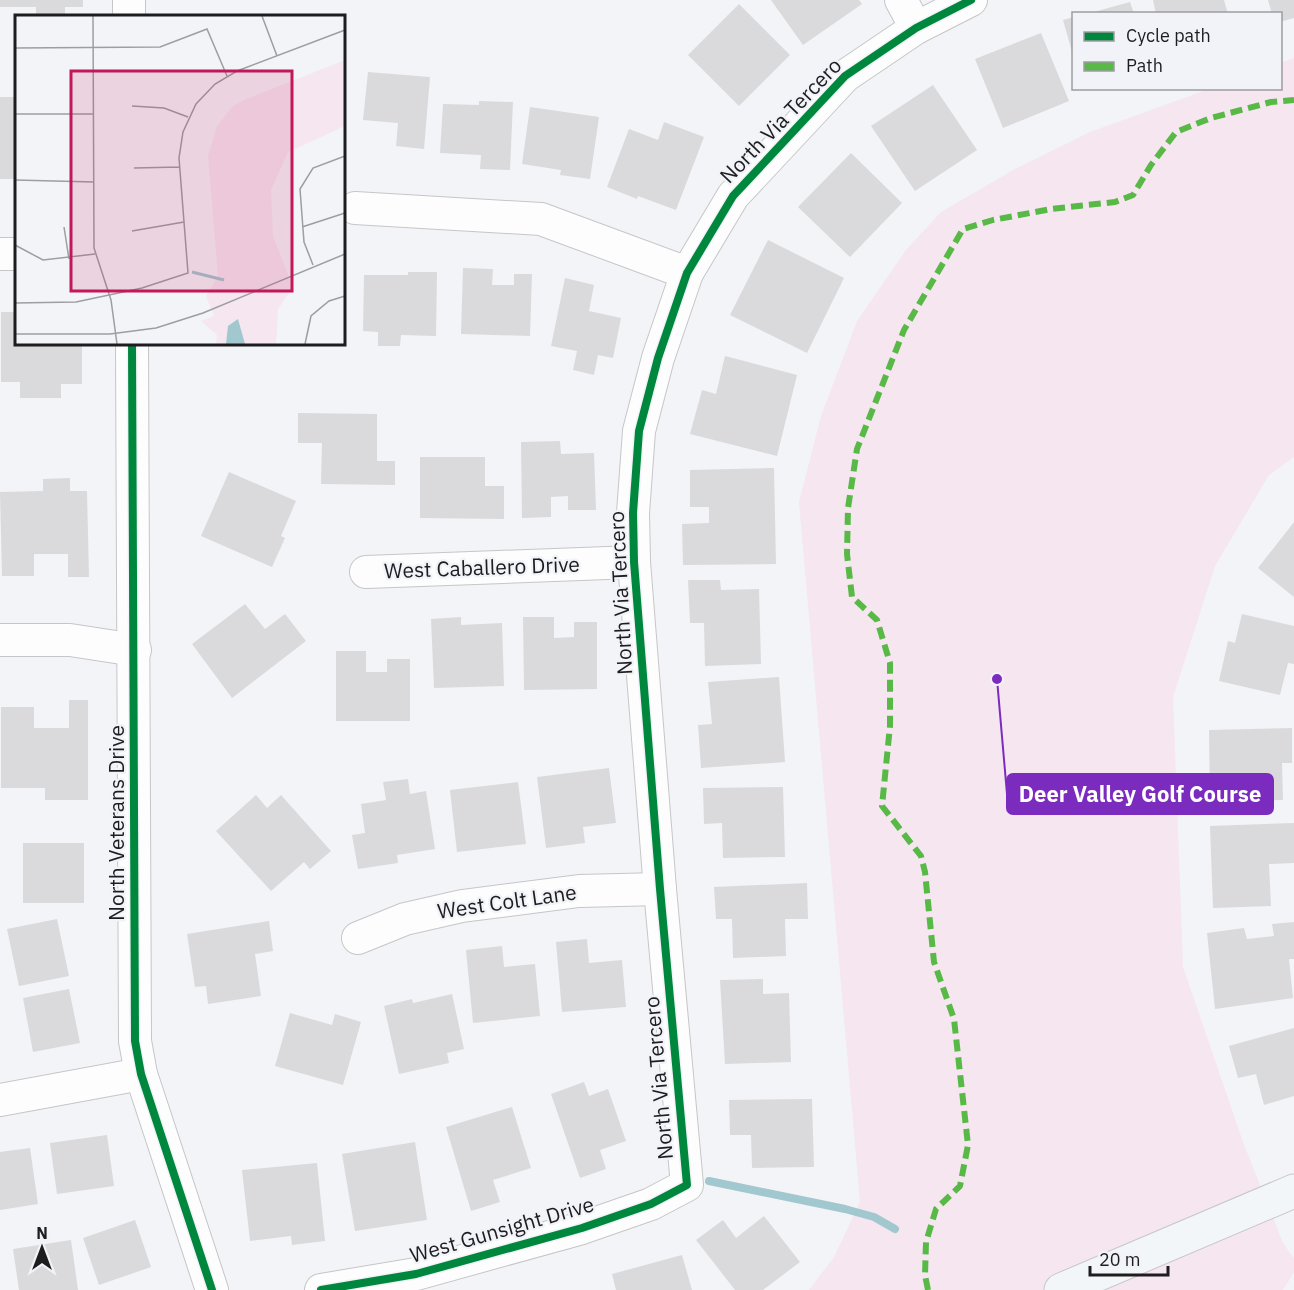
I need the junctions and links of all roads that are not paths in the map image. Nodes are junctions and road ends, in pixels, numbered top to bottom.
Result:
1 (901, 0) edge
2 (971, 0) edge
3 (916, 28) junction
4 (355, 208) dead end
5 (687, 273) junction
6 (132, 345) edge
7 (634, 562) junction
8 (366, 572) dead end
9 (0, 640) edge
10 (135, 650) junction
11 (660, 889) junction
12 (358, 938) dead end
13 (141, 1074) junction
14 (0, 1100) edge
15 (687, 1185) joint
16 (1294, 1191) edge
17 (212, 1290) edge
18 (321, 1290) edge
19 (1061, 1290) edge

1 - 3 street
2 - 3 street, North Via Tercero
3 - 5 street, North Via Tercero
4 - 5 street
5 - 7 street, North Via Tercero
6 - 10 street, North Veterans Drive
7 - 8 street, West Caballero Drive
7 - 11 street, North Via Tercero
9 - 10 street
10 - 13 street, North Veterans Drive
11 - 12 street, West Colt Lane
11 - 15 street, North Via Tercero
13 - 14 street
13 - 17 street, North Veterans Drive
15 - 18 street, West Gunsight Drive
16 - 19 street

